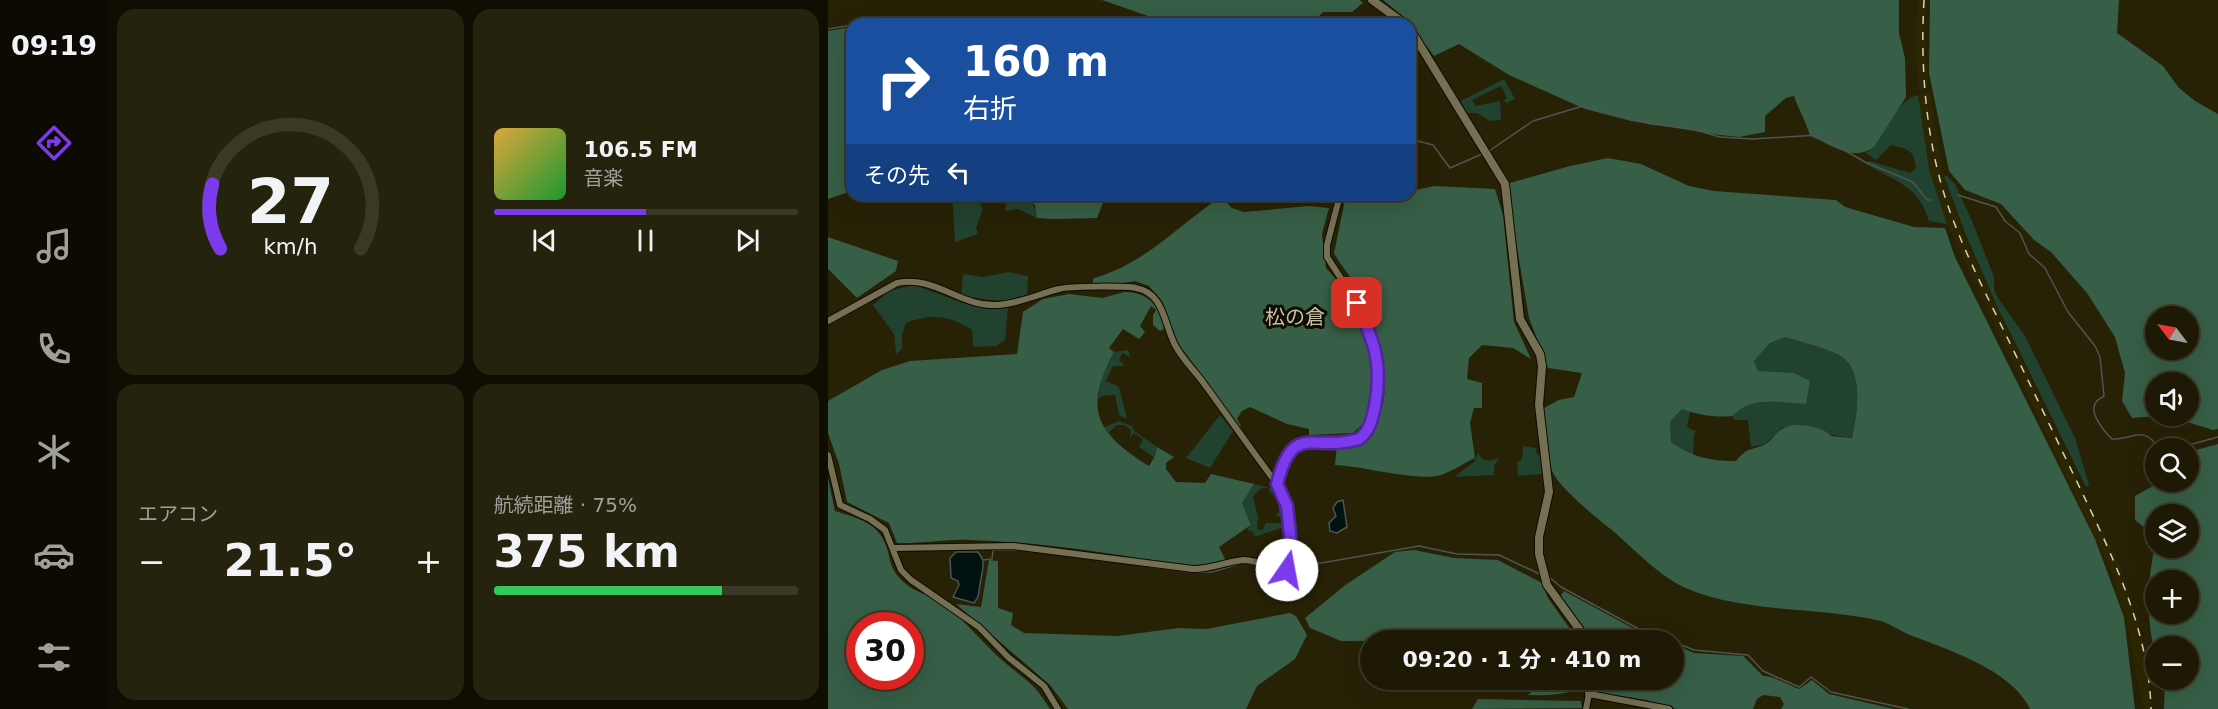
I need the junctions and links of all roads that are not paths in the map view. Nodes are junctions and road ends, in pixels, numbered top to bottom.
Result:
1 (1372, 0) edge
2 (1396, 18) edge
3 (1416, 40) edge
4 (1339, 201) edge
5 (828, 321) edge
6 (828, 455) edge
7 (1277, 484) junction
8 (893, 548) junction
9 (1580, 630) edge
10 (1589, 690) edge
11 (1588, 694) junction
12 (1058, 709) edge
13 (1586, 709) edge
14 (1669, 709) edge

1 - 2 street
3 - 9 street
4 - 7 street
5 - 7 street
6 - 8 street
7 - 8 street
8 - 12 street
10 - 11 street
11 - 13 street
11 - 14 street

